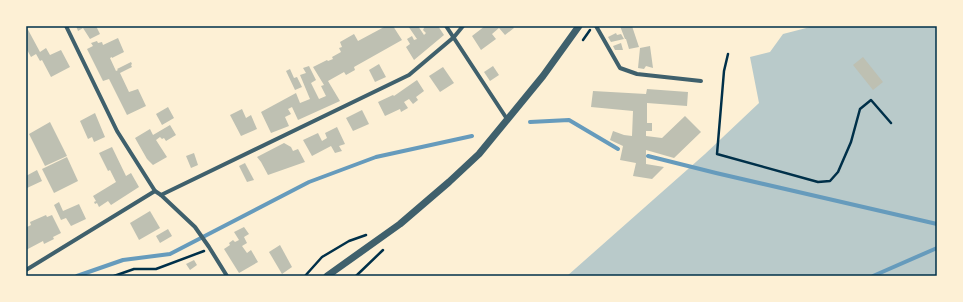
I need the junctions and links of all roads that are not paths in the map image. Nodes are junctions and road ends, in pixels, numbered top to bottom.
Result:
1 (66, 26) edge
2 (446, 26) edge
3 (463, 26) edge
4 (579, 26) edge
5 (596, 26) edge
6 (454, 37) junction
7 (701, 81) dead end
8 (507, 119) junction
9 (155, 191) junction
10 (161, 195) junction
11 (26, 270) edge
12 (226, 276) edge
13 (328, 276) edge

1 - 9 street
2 - 6 street
3 - 6 street
4 - 8 street
5 - 7 street
6 - 8 street
6 - 10 street
8 - 13 street
9 - 10 street
9 - 11 street
10 - 12 street

